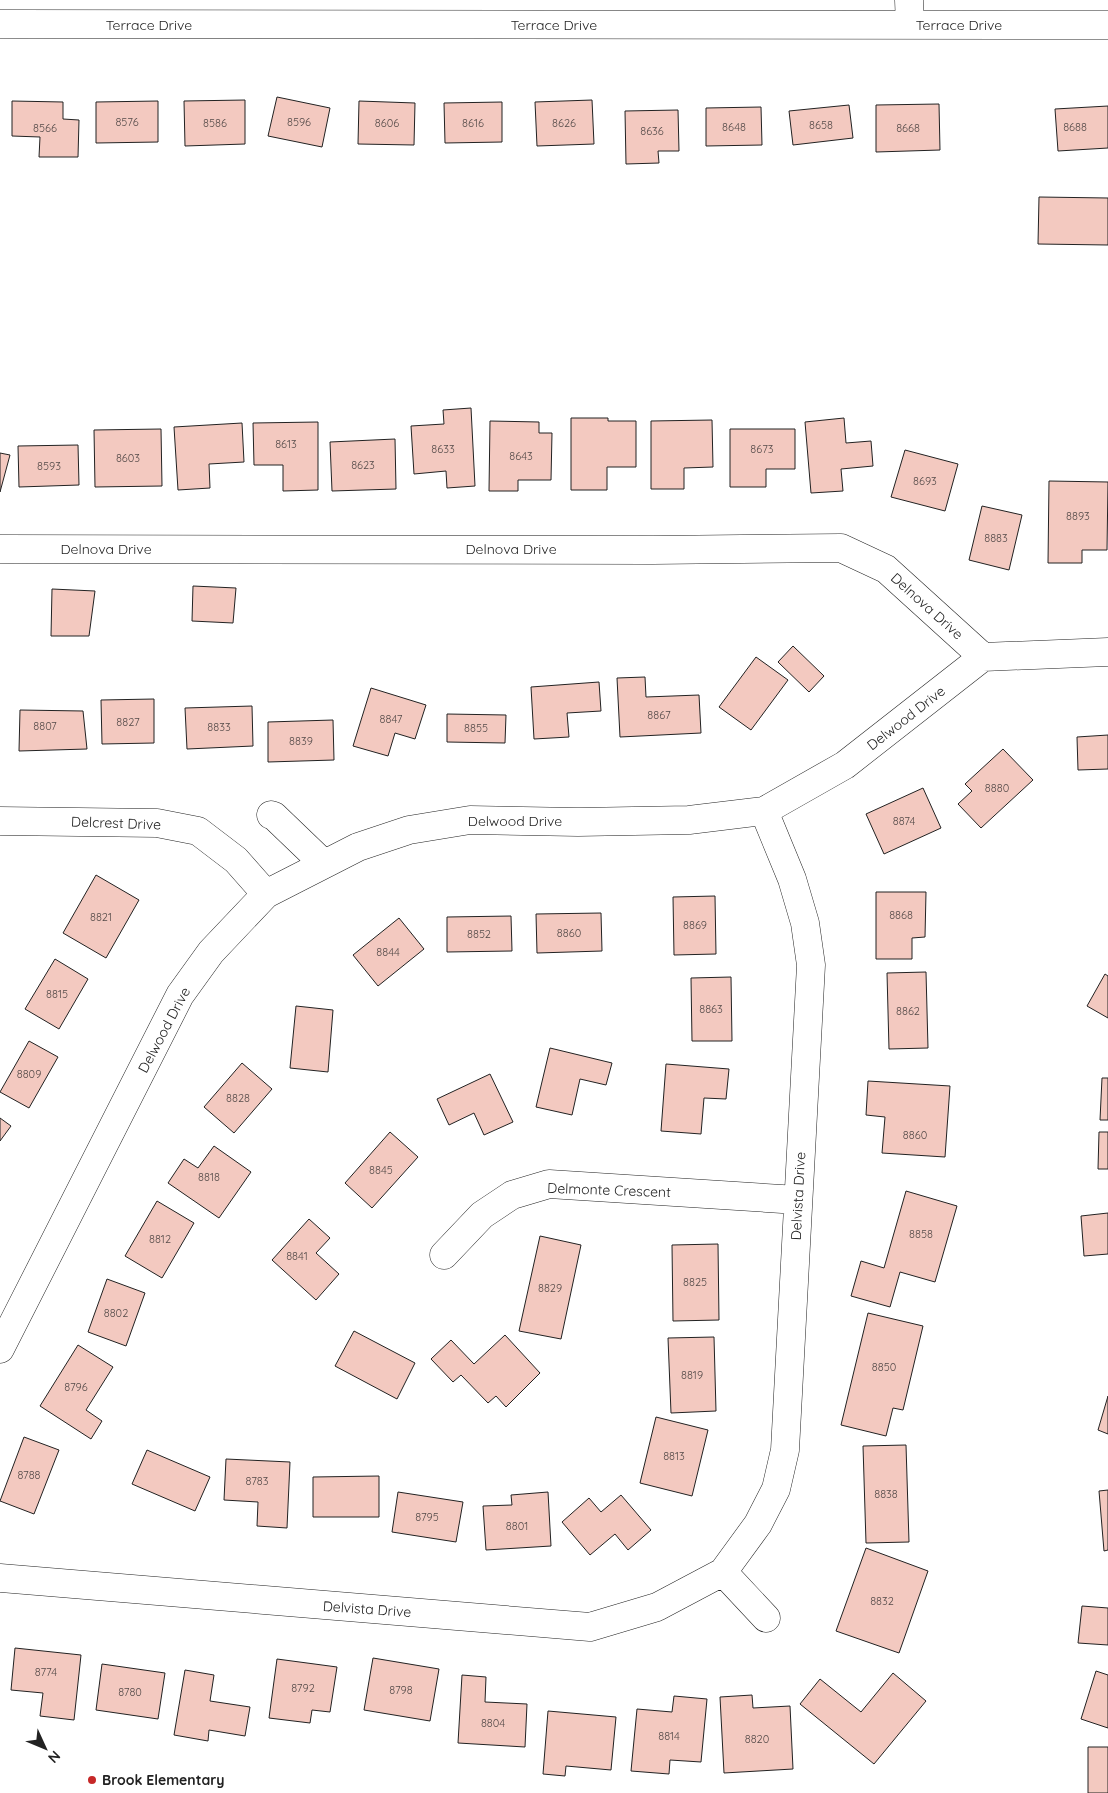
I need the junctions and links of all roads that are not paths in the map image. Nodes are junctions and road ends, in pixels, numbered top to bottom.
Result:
1 (910, 13) edge
2 (0, 24) edge
3 (1108, 25) edge
4 (0, 549) edge
5 (1108, 652) edge
6 (984, 657) junction
7 (764, 811) junction
8 (271, 815) dead end
9 (0, 821) edge
10 (324, 864) junction
11 (266, 894) junction
12 (798, 1200) junction
13 (444, 1256) dead end
14 (0, 1349) edge
15 (722, 1572) junction
16 (0, 1578) edge
17 (766, 1618) dead end

1 - 2 street, Terrace Drive
1 - 3 street, Terrace Drive
4 - 6 street, Delnova Drive
5 - 6 street
6 - 7 street, Delwood Drive
7 - 10 street, Delwood Drive
7 - 12 street, Delvista Drive
8 - 10 street
9 - 11 street, Delcrest Drive
10 - 11 street, Delwood Drive
11 - 14 street, Delwood Drive
12 - 13 street, Delmonte Crescent
12 - 15 street, Delvista Drive
15 - 16 street, Delvista Drive
15 - 17 street

